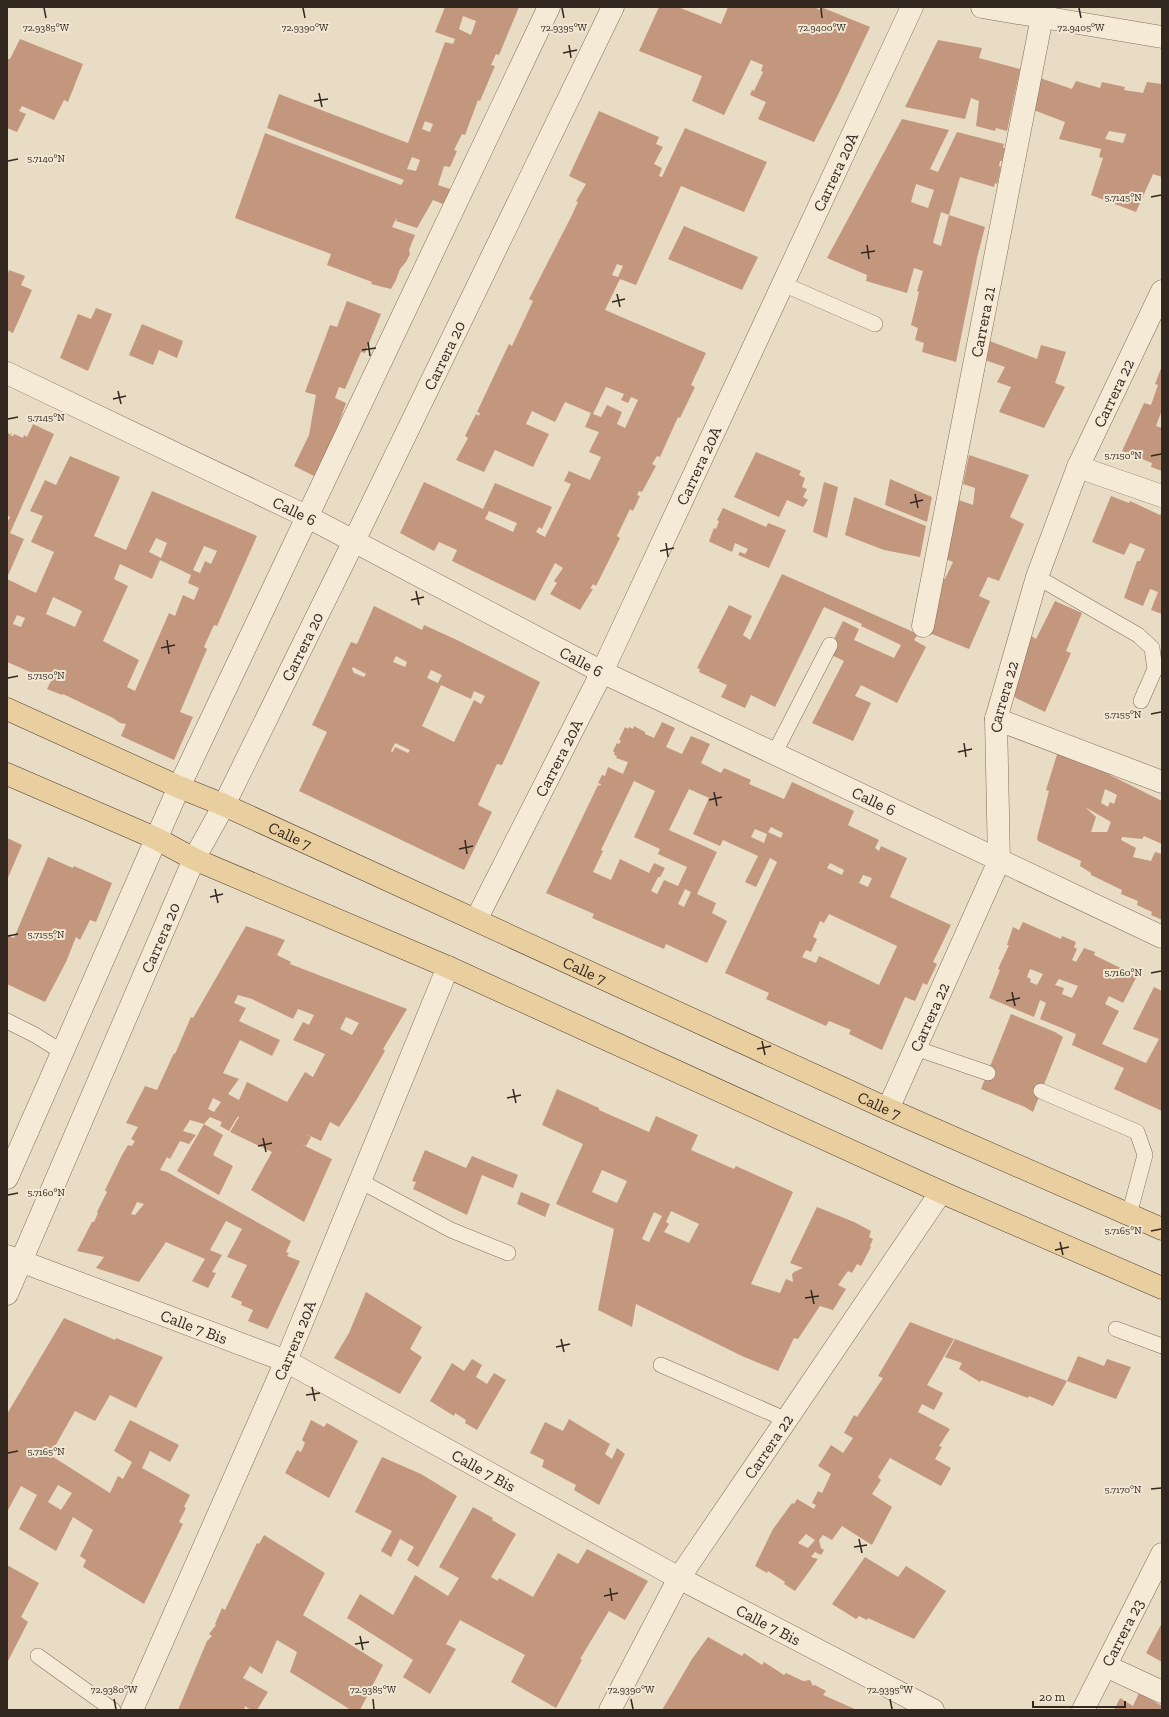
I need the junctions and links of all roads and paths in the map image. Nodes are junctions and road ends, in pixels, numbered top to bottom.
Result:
1 (549, 7) edge
2 (613, 7) edge
3 (912, 7) edge
4 (982, 7) edge
5 (1090, 16) edge
6 (1042, 17) junction
7 (1162, 38) edge
8 (783, 284) junction
9 (1162, 291) edge
10 (875, 324) dead end
11 (7, 373) edge
12 (1078, 467) junction
13 (1162, 496) edge
14 (308, 517) junction
15 (354, 541) junction
16 (1037, 576) junction
17 (923, 626) dead end
18 (830, 645) dead end
19 (602, 672) junction
20 (1141, 701) dead end
21 (7, 709) edge
22 (996, 719) junction
23 (774, 754) junction
24 (7, 774) edge
25 (1162, 782) edge
26 (179, 787) junction
27 (224, 805) junction
28 (155, 838) junction
29 (194, 859) junction
30 (999, 861) junction
31 (476, 920) junction
32 (1162, 937) edge
33 (448, 968) junction
34 (7, 1021) edge
35 (915, 1048) junction
36 (62, 1052) junction
37 (988, 1073) dead end
38 (1042, 1091) dead end
39 (888, 1109) junction
40 (7, 1178) edge
41 (360, 1181) junction
42 (941, 1192) junction
43 (1129, 1215) junction
44 (1162, 1229) edge
45 (508, 1253) dead end
46 (14, 1259) edge
47 (1162, 1288) edge
48 (7, 1294) edge
49 (1116, 1329) dead end
50 (1162, 1346) edge
51 (286, 1361) junction
52 (661, 1365) dead end
53 (787, 1420) junction
54 (1162, 1554) edge
55 (679, 1578) junction
56 (38, 1656) dead end
57 (1106, 1666) junction
58 (1162, 1692) edge
59 (113, 1710) edge
60 (132, 1710) edge
61 (610, 1710) edge
62 (933, 1710) edge
63 (1083, 1710) edge

1 - 14 street
2 - 15 street, Carrera 20
3 - 8 street, Carrera 20A
4 - 6 street
5 - 6 street
5 - 7 street
6 - 17 street, Carrera 21
8 - 10 lane
8 - 19 street, Carrera 20A
9 - 12 street, Carrera 22
11 - 14 street, Calle 6
12 - 13 street
12 - 16 street, Carrera 22
14 - 15 street, Calle 6
14 - 26 street
15 - 19 street, Calle 6
15 - 27 street, Carrera 20
16 - 20 lane
16 - 22 street, Carrera 22
18 - 23 lane
19 - 23 street, Calle 6
19 - 31 street, Carrera 20A
21 - 26 main road, Calle 7
22 - 25 street
22 - 30 street, Carrera 22
23 - 30 street, Calle 6
24 - 28 main road
26 - 27 main road, Calle 7
26 - 28 street
27 - 29 street, Carrera 20
27 - 31 main road, Calle 7
28 - 29 main road
28 - 36 street
29 - 33 main road
29 - 46 street, Carrera 20
30 - 32 street, Calle 6
30 - 35 street, Carrera 22
31 - 39 main road, Calle 7
33 - 41 street, Carrera 20A
33 - 42 main road
34 - 36 lane
35 - 37 lane
35 - 39 street, Carrera 22
36 - 40 street
38 - 43 lane
39 - 43 main road, Calle 7
41 - 45 lane
41 - 51 street, Carrera 20A
42 - 47 main road
42 - 53 street, Carrera 22
43 - 44 main road, Calle 7
46 - 48 street, Carrera 20
46 - 51 street, Calle 7 Bis
49 - 50 lane
51 - 55 street, Calle 7 Bis
51 - 60 street, Carrera 20A
52 - 53 lane
53 - 55 street, Carrera 22
54 - 57 street, Carrera 23
55 - 61 street, Carrera 22
55 - 62 street, Calle 7 Bis
56 - 59 lane
57 - 58 street
57 - 63 street, Carrera 23

